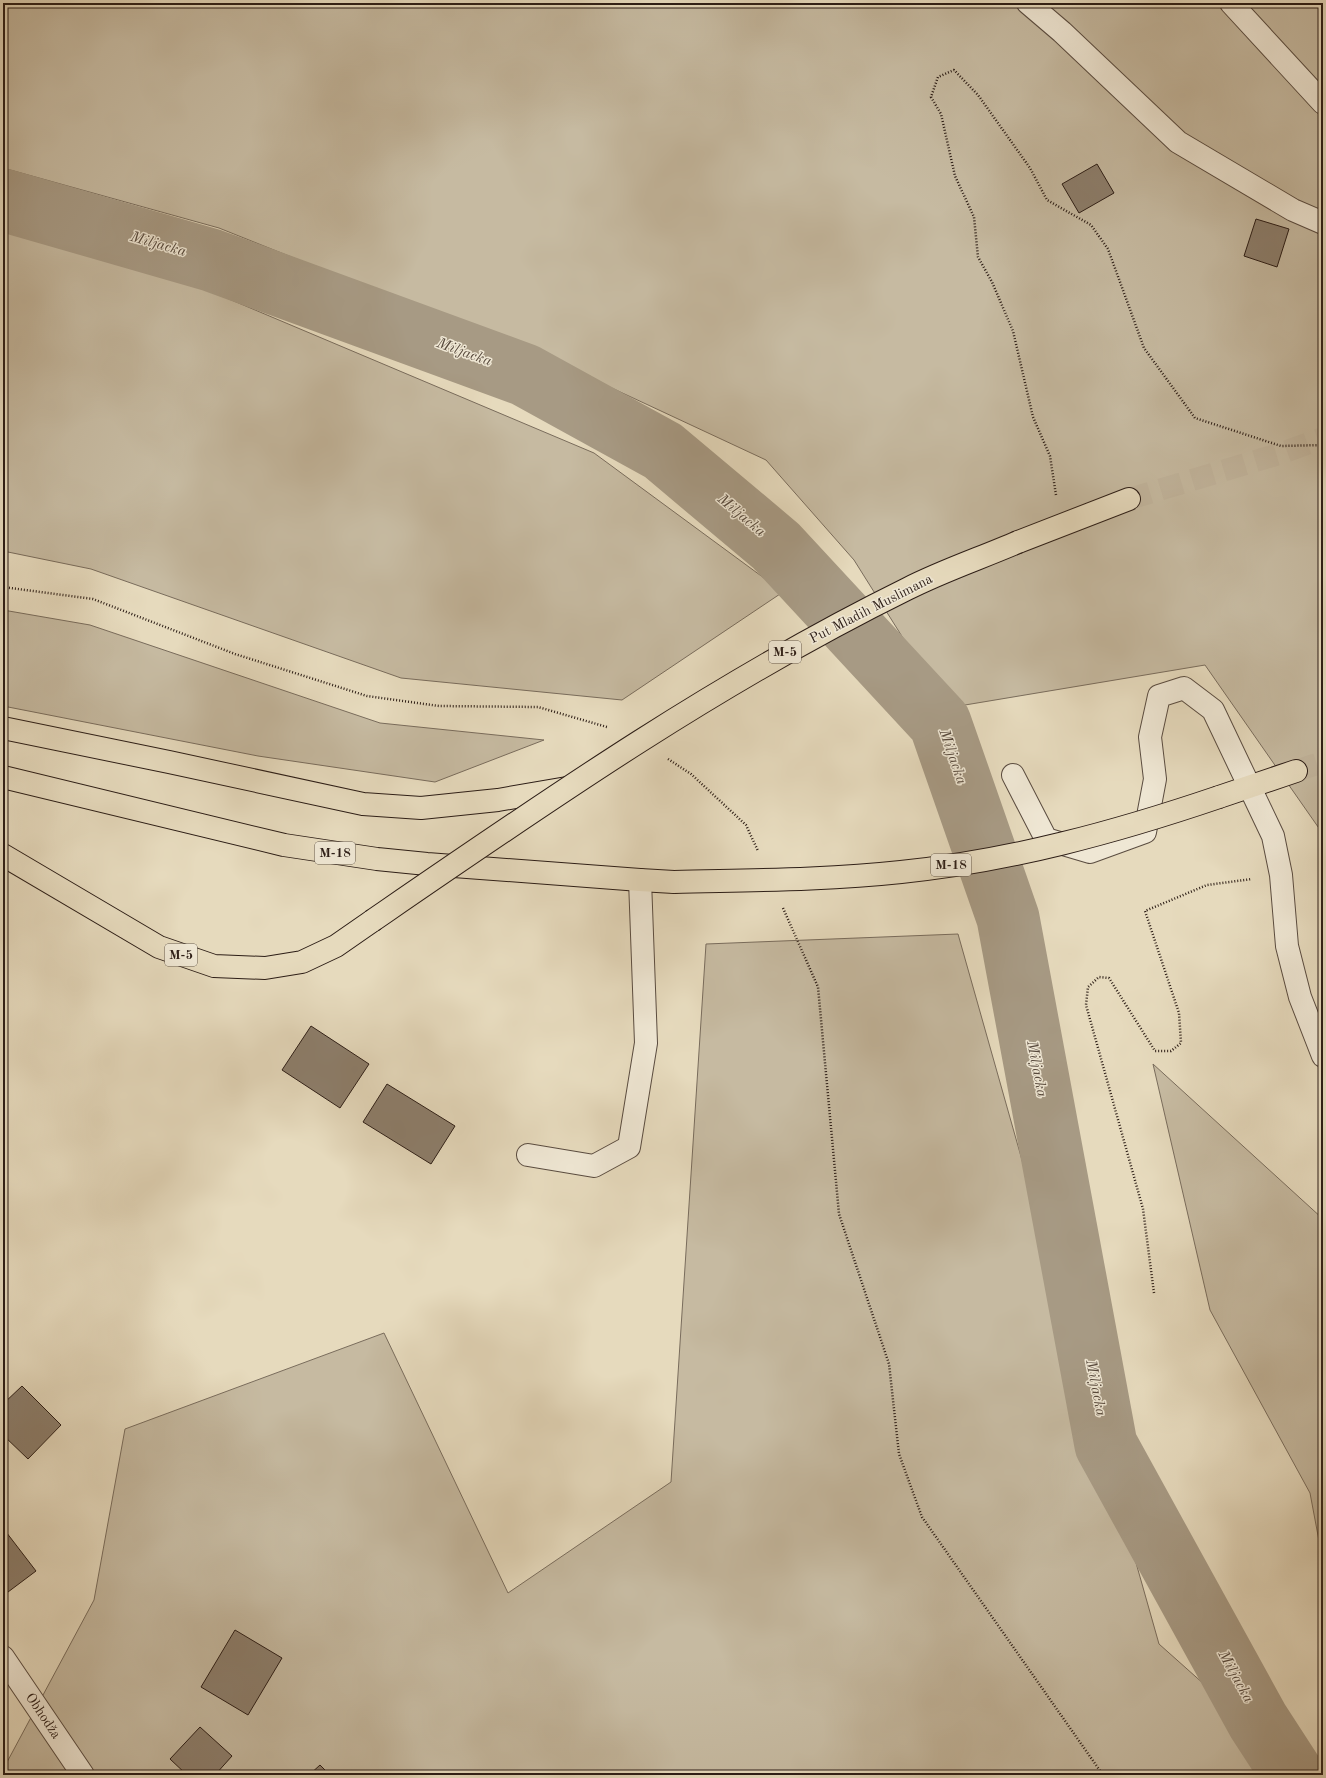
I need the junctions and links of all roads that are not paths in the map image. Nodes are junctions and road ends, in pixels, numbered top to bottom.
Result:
1 (1028, 3) edge
2 (1230, 3) edge
3 (1323, 103) edge
4 (1323, 223) edge
5 (1130, 500) tunnel mouth
6 (3, 728) edge
7 (1296, 771) tunnel mouth
8 (1013, 775) dead end
9 (3, 777) edge
10 (1249, 786) junction
11 (567, 788) junction
12 (3, 855) edge
13 (640, 880) junction
14 (1323, 1056) edge
15 (528, 1155) dead end
16 (3, 1657) edge
17 (83, 1775) edge

1 - 4 street
2 - 3 street
5 - 11 main road, Put Mladih Muslimana / M-5, bridge
6 - 11 main road, M-5
7 - 10 main road, M-18
8 - 10 street
9 - 13 main road, M-18
10 - 13 main road, M-18, bridge
10 - 14 street
11 - 12 main road, M-5, bridge
13 - 15 street
16 - 17 street, Obhodža

